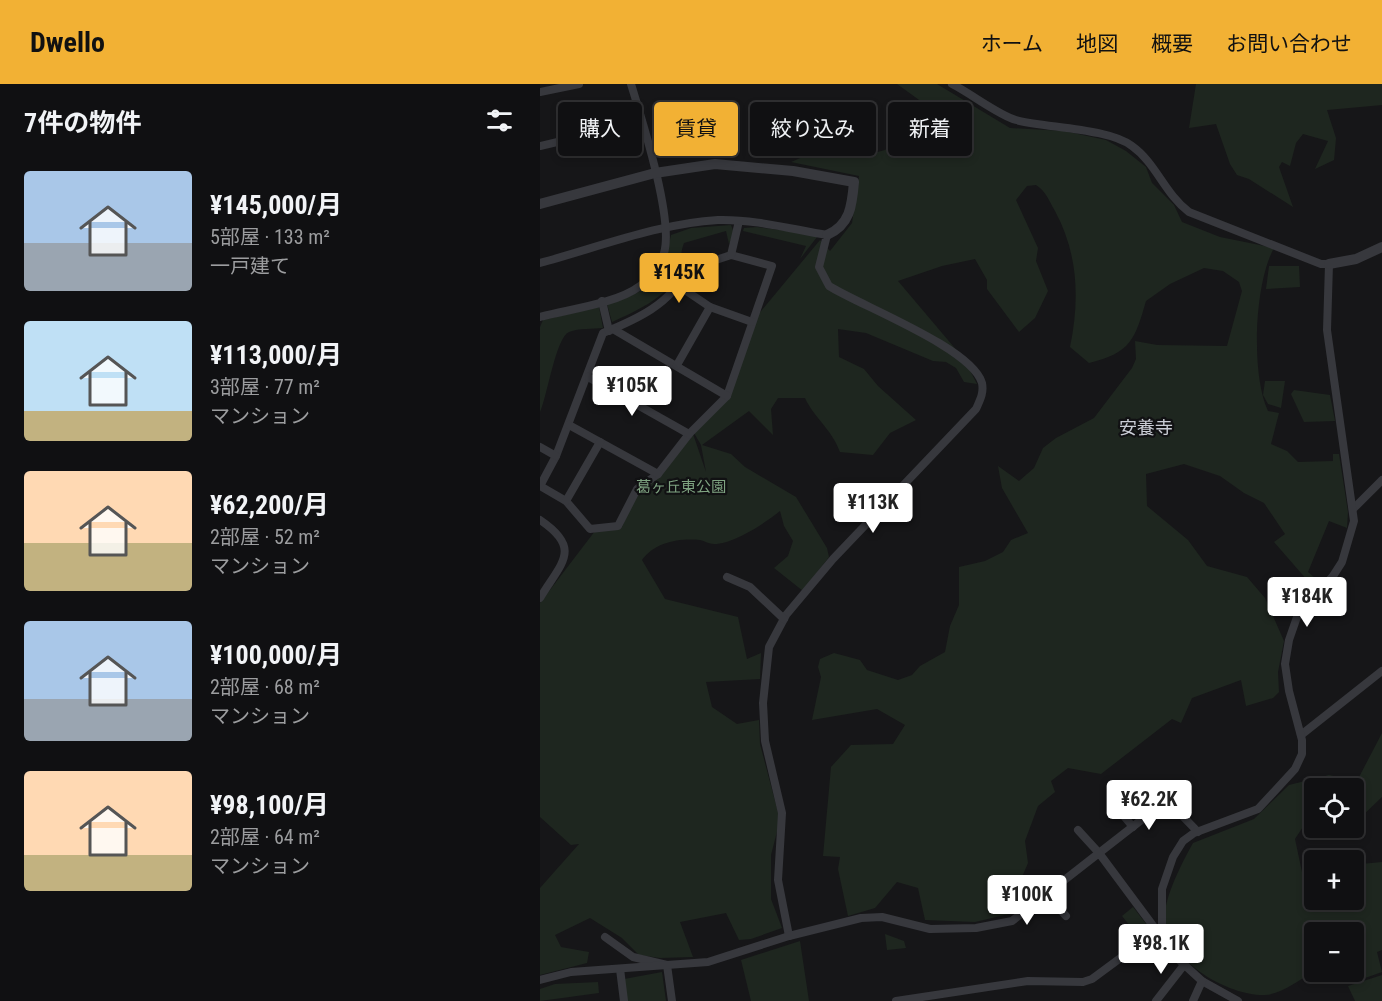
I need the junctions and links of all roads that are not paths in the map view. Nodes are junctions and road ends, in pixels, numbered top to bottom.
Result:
1 (579, 84) edge
2 (631, 84) edge
3 (952, 84) edge
4 (973, 84) edge
5 (540, 92) edge
6 (973, 94) junction
7 (636, 102) edge
8 (642, 122) edge
9 (558, 142) edge
10 (540, 146) edge
11 (655, 173) junction
12 (540, 204) edge
13 (739, 221) junction
14 (666, 229) junction
15 (827, 235) junction
16 (1382, 247) edge
17 (731, 255) junction
18 (540, 263) edge
19 (1329, 264) junction
20 (679, 286) junction
21 (602, 301) junction
22 (710, 307) junction
23 (540, 317) edge
24 (752, 322) junction
25 (611, 330) junction
26 (677, 366) junction
27 (588, 377) junction
28 (728, 396) junction
29 (569, 425) junction
30 (690, 434) junction
31 (600, 442) junction
32 (540, 447) edge
33 (556, 456) junction
34 (658, 474) junction
35 (1382, 480) edge
36 (540, 486) edge
37 (566, 501) junction
38 (1353, 509) junction
39 (540, 520) edge
40 (727, 577) dead end
41 (540, 598) edge
42 (783, 619) junction
43 (1382, 671) edge
44 (1301, 735) junction
45 (1117, 808) dead end
46 (1133, 827) junction
47 (1078, 830) dead end
48 (1198, 832) junction
49 (1100, 853) junction
50 (1047, 895) junction
51 (1066, 916) dead end
52 (789, 936) junction
53 (605, 938) dead end
54 (1162, 938) junction
55 (1184, 965) junction
56 (667, 966) junction
57 (620, 969) junction
58 (540, 980) edge
59 (1202, 981) junction
60 (624, 1001) edge
61 (672, 1001) edge
62 (896, 1001) edge
63 (1156, 1001) edge
64 (1193, 1001) edge
65 (1238, 1001) edge

1 - 5 street
2 - 7 street
3 - 6 street
4 - 6 street
6 - 19 street
8 - 11 street
9 - 10 street
11 - 12 street
11 - 14 street
11 - 15 street
13 - 14 street
13 - 15 street
13 - 17 street
14 - 18 street
14 - 21 street
15 - 42 street
16 - 19 street
17 - 20 street
17 - 24 street
19 - 38 street
20 - 22 street
20 - 25 street
21 - 23 street
21 - 25 street
22 - 24 street
22 - 26 street
24 - 28 street
25 - 26 street
25 - 27 street
26 - 28 street
27 - 29 street
27 - 30 street
28 - 30 street
29 - 31 street
29 - 33 street
30 - 34 street
31 - 34 street
31 - 37 street
32 - 33 street
33 - 36 street
34 - 37 street
35 - 38 street
36 - 37 street
38 - 44 street
39 - 41 street
40 - 42 street
42 - 52 street
43 - 44 street
44 - 48 street
45 - 46 street
46 - 48 street
46 - 49 street
47 - 49 street
48 - 54 street
49 - 50 street
49 - 54 street
50 - 51 street
50 - 52 street
52 - 56 street
53 - 56 street
54 - 55 street
54 - 62 street
55 - 59 street
55 - 63 street
56 - 57 street
56 - 61 street
57 - 58 street
57 - 60 street
59 - 64 street
59 - 65 street

